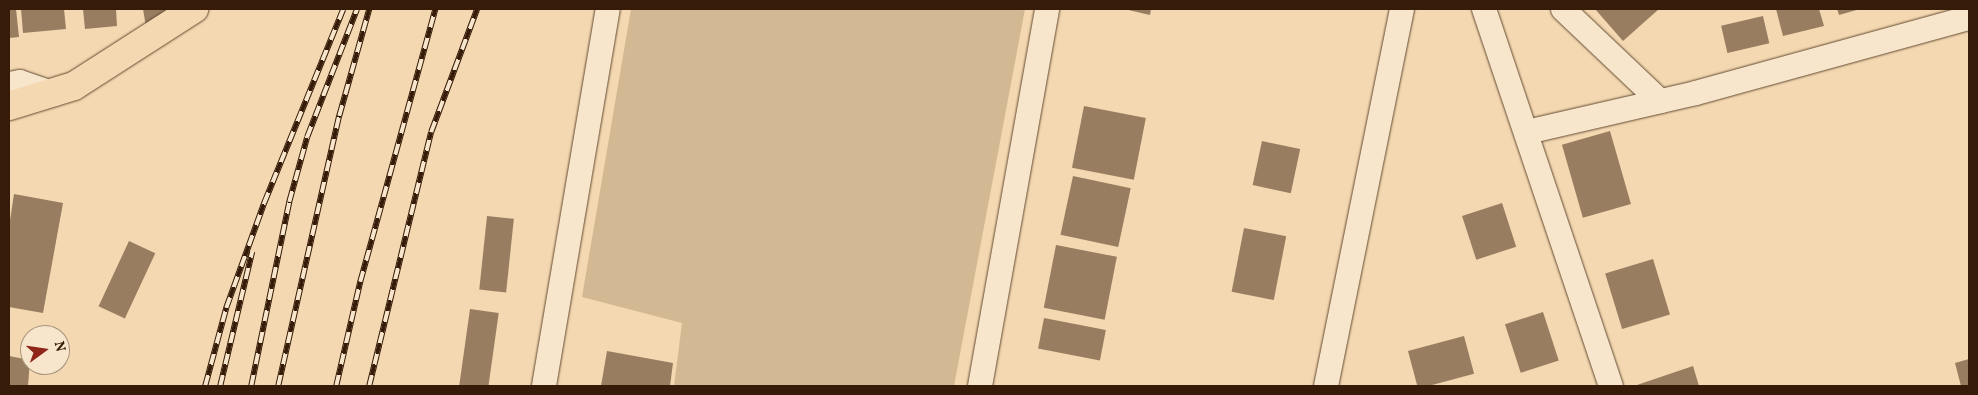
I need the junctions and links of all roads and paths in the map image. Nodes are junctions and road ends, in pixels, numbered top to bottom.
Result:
1 (194, 9) edge
2 (608, 9) edge
3 (1047, 9) edge
4 (1402, 9) edge
5 (1484, 9) edge
6 (1563, 9) edge
7 (1969, 18) edge
8 (9, 84) edge
9 (55, 94) junction
10 (1660, 101) junction
11 (9, 106) edge
12 (1527, 132) junction
13 (544, 386) edge
14 (980, 386) edge
15 (1326, 386) edge
16 (1610, 386) edge

1 - 9 main road
2 - 13 street
3 - 14 street
4 - 15 street
5 - 12 street
6 - 10 street
7 - 10 street
8 - 9 street
9 - 11 main road
10 - 12 street
12 - 16 street

